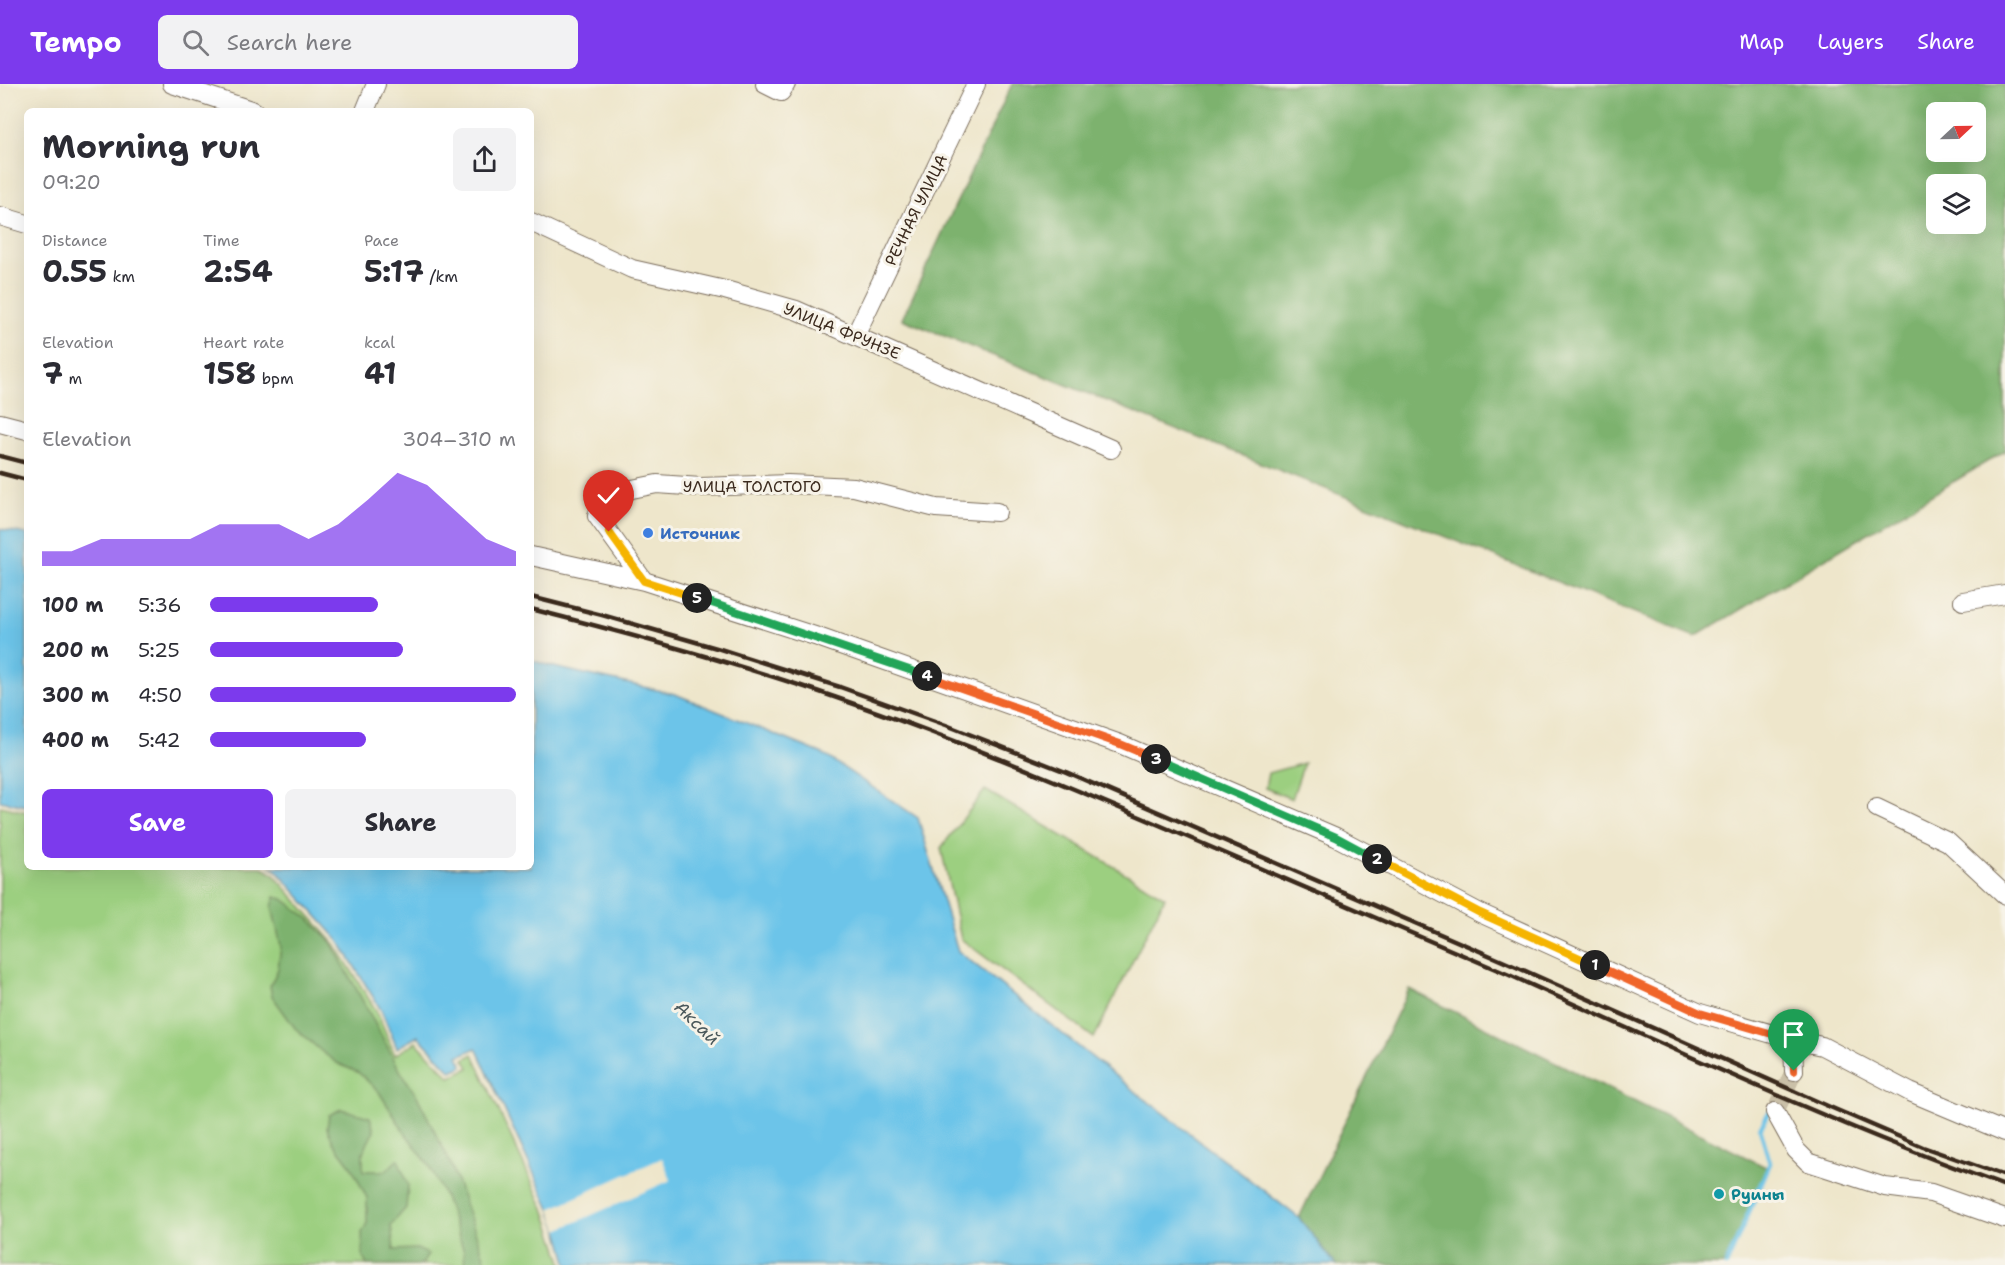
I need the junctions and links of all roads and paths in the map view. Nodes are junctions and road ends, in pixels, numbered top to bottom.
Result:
1 (172, 84) edge
2 (376, 84) edge
3 (765, 84) edge
4 (786, 84) edge
5 (976, 84) edge
6 (245, 108) edge
7 (366, 108) edge
8 (0, 216) edge
9 (24, 223) edge
10 (534, 223) edge
11 (855, 336) junction
12 (0, 423) edge
13 (24, 429) edge
14 (1111, 449) dead end
15 (997, 512) dead end
16 (534, 557) edge
17 (644, 581) junction
18 (2005, 594) edge
19 (1964, 601) dead end
20 (1877, 808) dead end
21 (2005, 895) edge
22 (1793, 1040) junction
23 (1794, 1071) tunnel mouth
24 (1775, 1112) dead end
25 (2005, 1132) edge
26 (2005, 1219) edge

1 - 6 street
2 - 7 street
3 - 4 street
5 - 11 street, РЕЧНАЯ УЛИЦА
8 - 9 street
10 - 11 street, УЛИЦА ФРУНЗЕ
11 - 14 street, УЛИЦА ФРУНЗЕ
12 - 13 street
15 - 17 street, УЛИЦА ТОЛСТОГО
16 - 17 street
17 - 22 street
18 - 19 street
20 - 21 street
22 - 23 street
22 - 25 street
24 - 26 street

